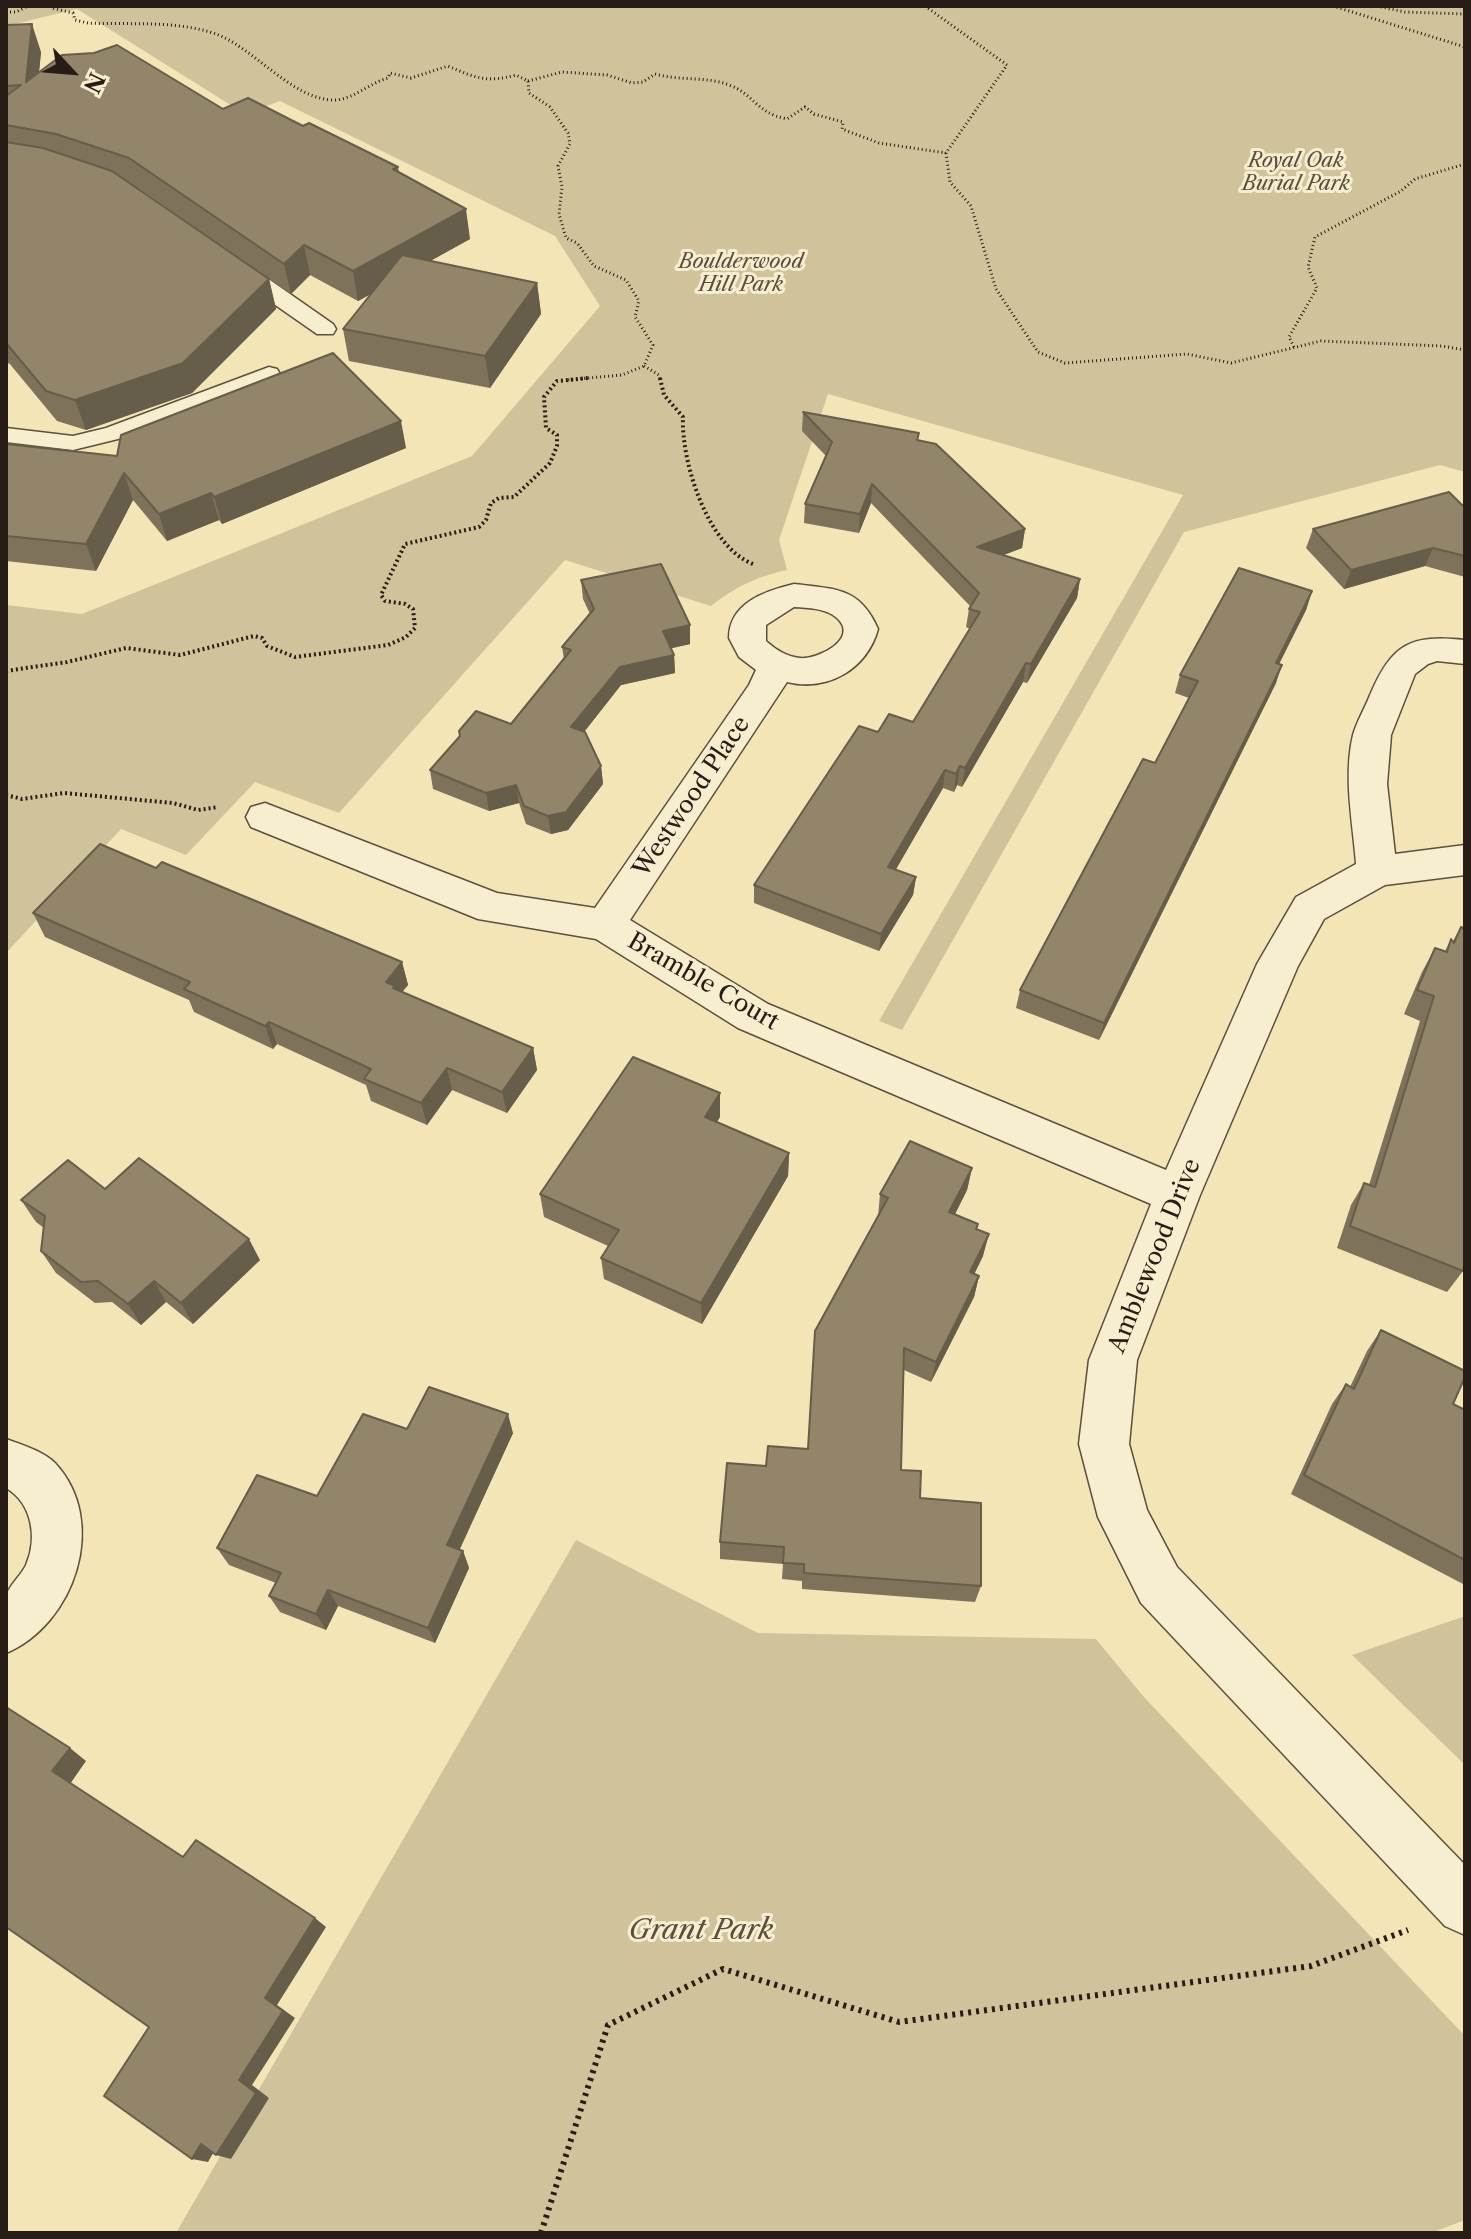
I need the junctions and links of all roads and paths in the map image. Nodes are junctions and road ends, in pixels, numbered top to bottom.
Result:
1 (28, 6) edge
2 (54, 6) edge
3 (925, 6) edge
4 (1333, 6) edge
5 (1377, 6) edge
6 (6, 12) edge
7 (1465, 14) edge
8 (1465, 47) edge
9 (528, 81) junction
10 (946, 153) junction
11 (1465, 164) edge
12 (220, 257) edge
13 (325, 329) dead end
14 (1294, 347) junction
15 (1465, 350) edge
16 (644, 366) junction
17 (269, 374) edge
18 (6, 435) edge
19 (751, 563) dead end
20 (1465, 652) edge
21 (776, 666) dead end
22 (6, 671) edge
23 (6, 795) edge
24 (247, 810) joint
25 (1465, 860) edge
26 (1377, 871) junction
27 (605, 925) junction
28 (1177, 1195) junction
29 (6, 1462) edge
30 (6, 1627) edge
31 (1444, 1915) edge
32 (541, 2233) edge

1 - 6 path
2 - 9 path
3 - 10 path
4 - 8 path
5 - 7 path
9 - 10 path
9 - 16 path
10 - 14 path
11 - 14 path
12 - 13 lane
14 - 15 path
16 - 19 path
16 - 22 path
17 - 18 lane
20 - 26 street
21 - 27 street, Westwood Place
23 - 24 path
24 - 27 street, Bramble Court
25 - 26 street, Amblewood Drive
26 - 28 street, Amblewood Drive
27 - 28 street, Bramble Court
28 - 31 street, Amblewood Drive
29 - 30 street
31 - 32 path

